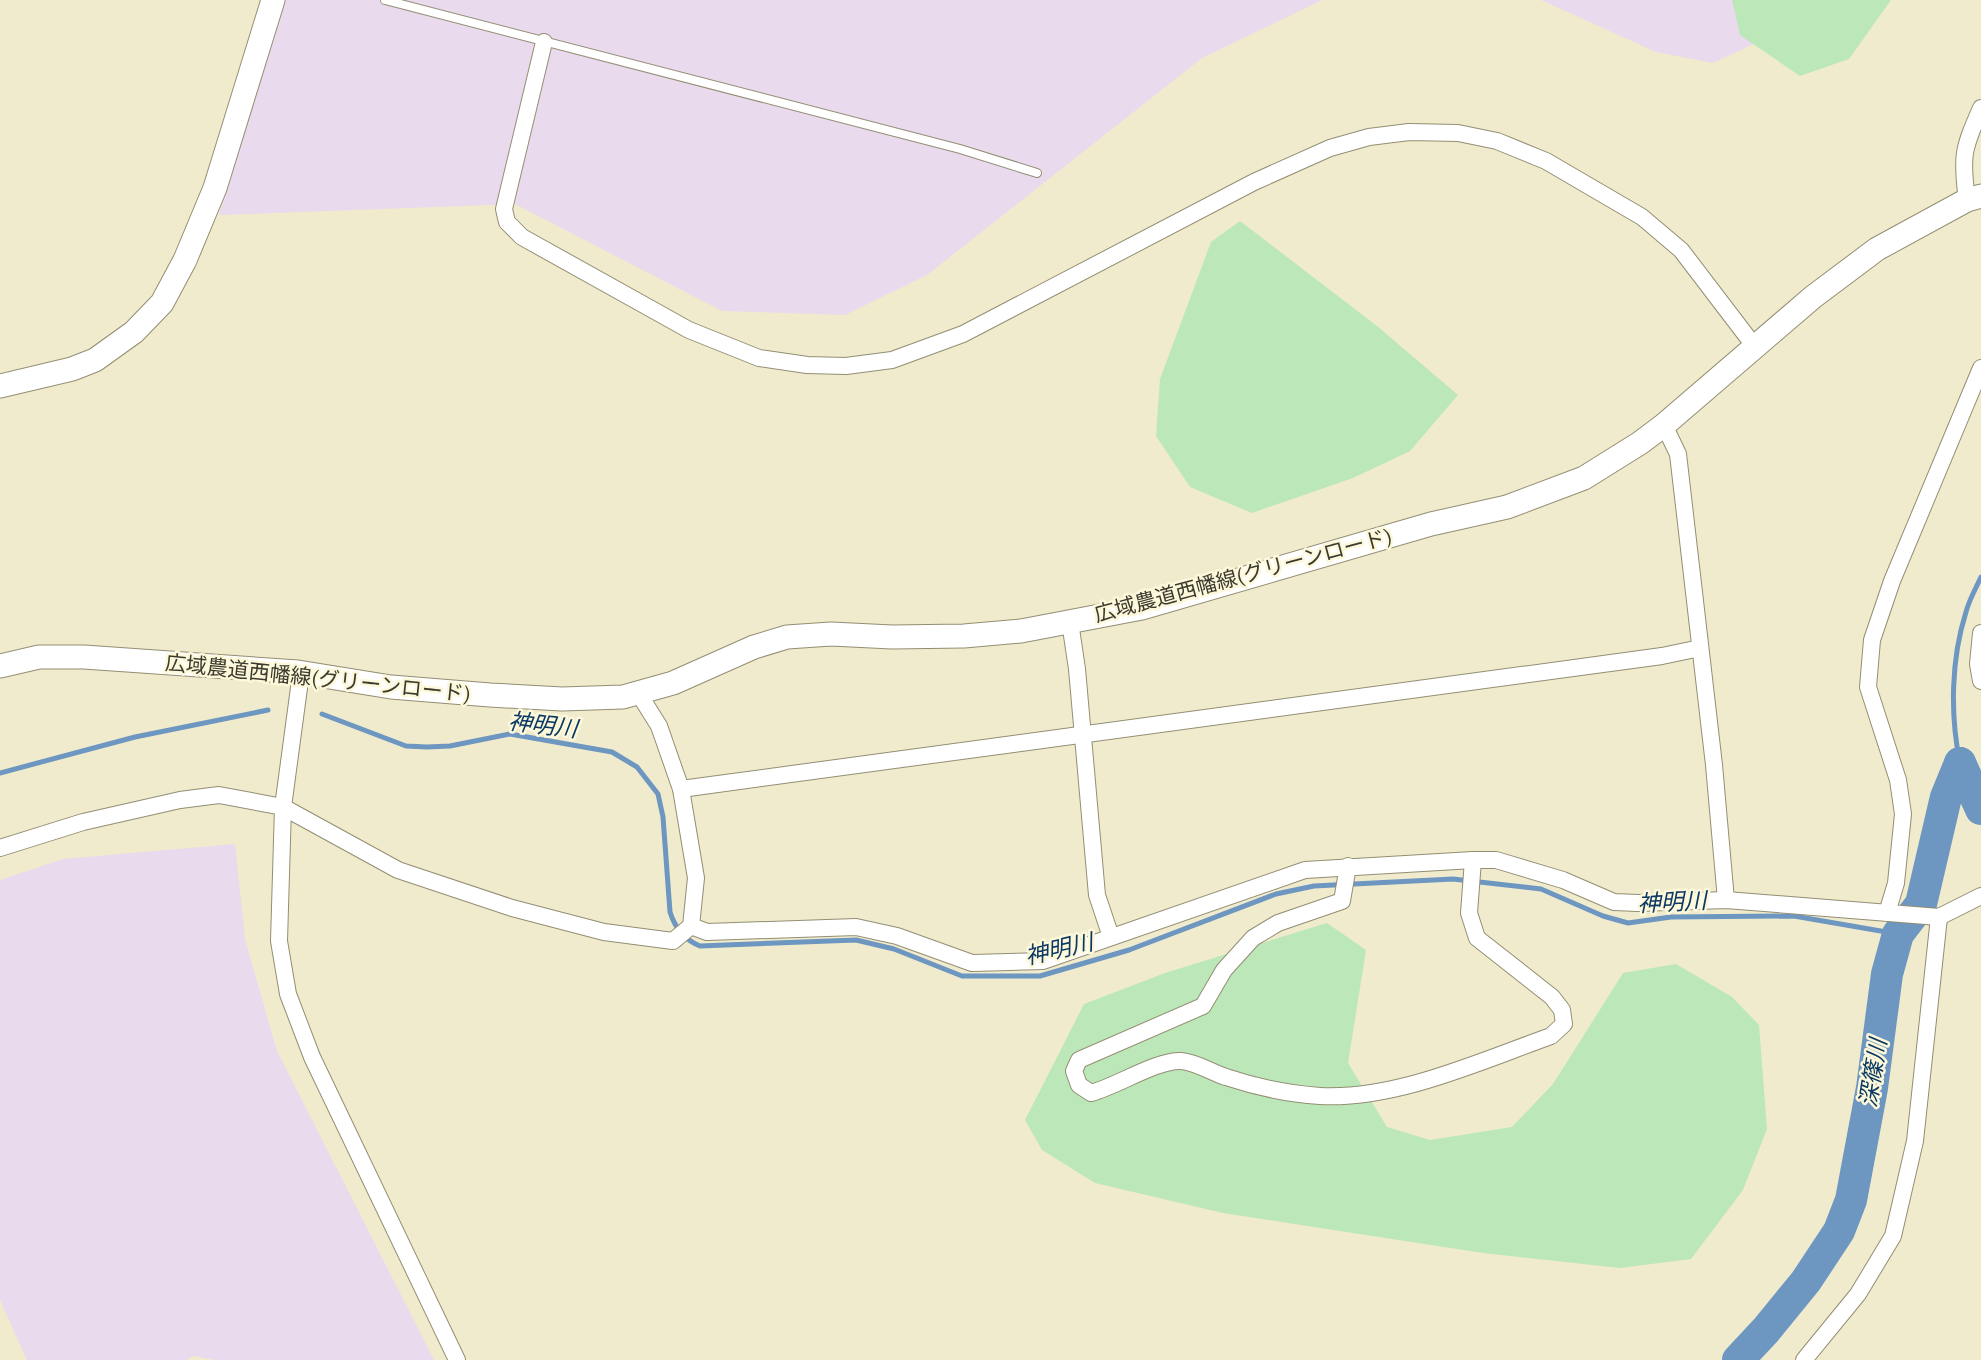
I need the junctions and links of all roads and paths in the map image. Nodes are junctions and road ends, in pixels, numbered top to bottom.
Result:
1 (273, 0) edge
2 (385, 0) edge
3 (544, 41) junction
4 (1981, 108) edge
5 (1037, 173) dead end
6 (1974, 198) edge
7 (1755, 347) junction
8 (1981, 368) edge
9 (0, 386) edge
10 (1664, 425) junction
11 (1070, 622) junction
12 (1981, 633) edge
13 (1700, 648) junction
14 (0, 666) edge
15 (301, 673) junction
16 (1981, 681) edge
17 (639, 694) junction
18 (1084, 733) junction
19 (681, 789) junction
20 (283, 807) junction
21 (0, 848) edge
22 (1473, 865) junction
23 (1347, 869) junction
24 (1978, 897) edge
25 (1726, 900) junction
26 (1887, 913) junction
27 (1939, 916) junction
28 (691, 926) junction
29 (1111, 937) junction
30 (457, 1360) edge
31 (1804, 1360) edge

1 - 9 street
2 - 3 lane
3 - 5 lane
3 - 7 street
4 - 6 street
6 - 7 street, 広域農道西幡線(グリーンロード)
7 - 10 street, 広域農道西幡線(グリーンロード)
8 - 26 street
10 - 11 street, 広域農道西幡線(グリーンロード)
10 - 13 street
11 - 17 street, 広域農道西幡線(グリーンロード)
11 - 18 street
12 - 16 street
13 - 18 street
13 - 25 street
14 - 15 street, 広域農道西幡線(グリーンロード)
15 - 17 street, 広域農道西幡線(グリーンロード)
15 - 20 street
17 - 19 street
18 - 19 street
18 - 29 street
19 - 28 street
20 - 21 street
20 - 28 street
20 - 30 street
22 - 23 street
22 - 23 street
22 - 25 street
23 - 29 street
24 - 27 street
25 - 26 street
26 - 27 street
27 - 31 street
28 - 29 street

